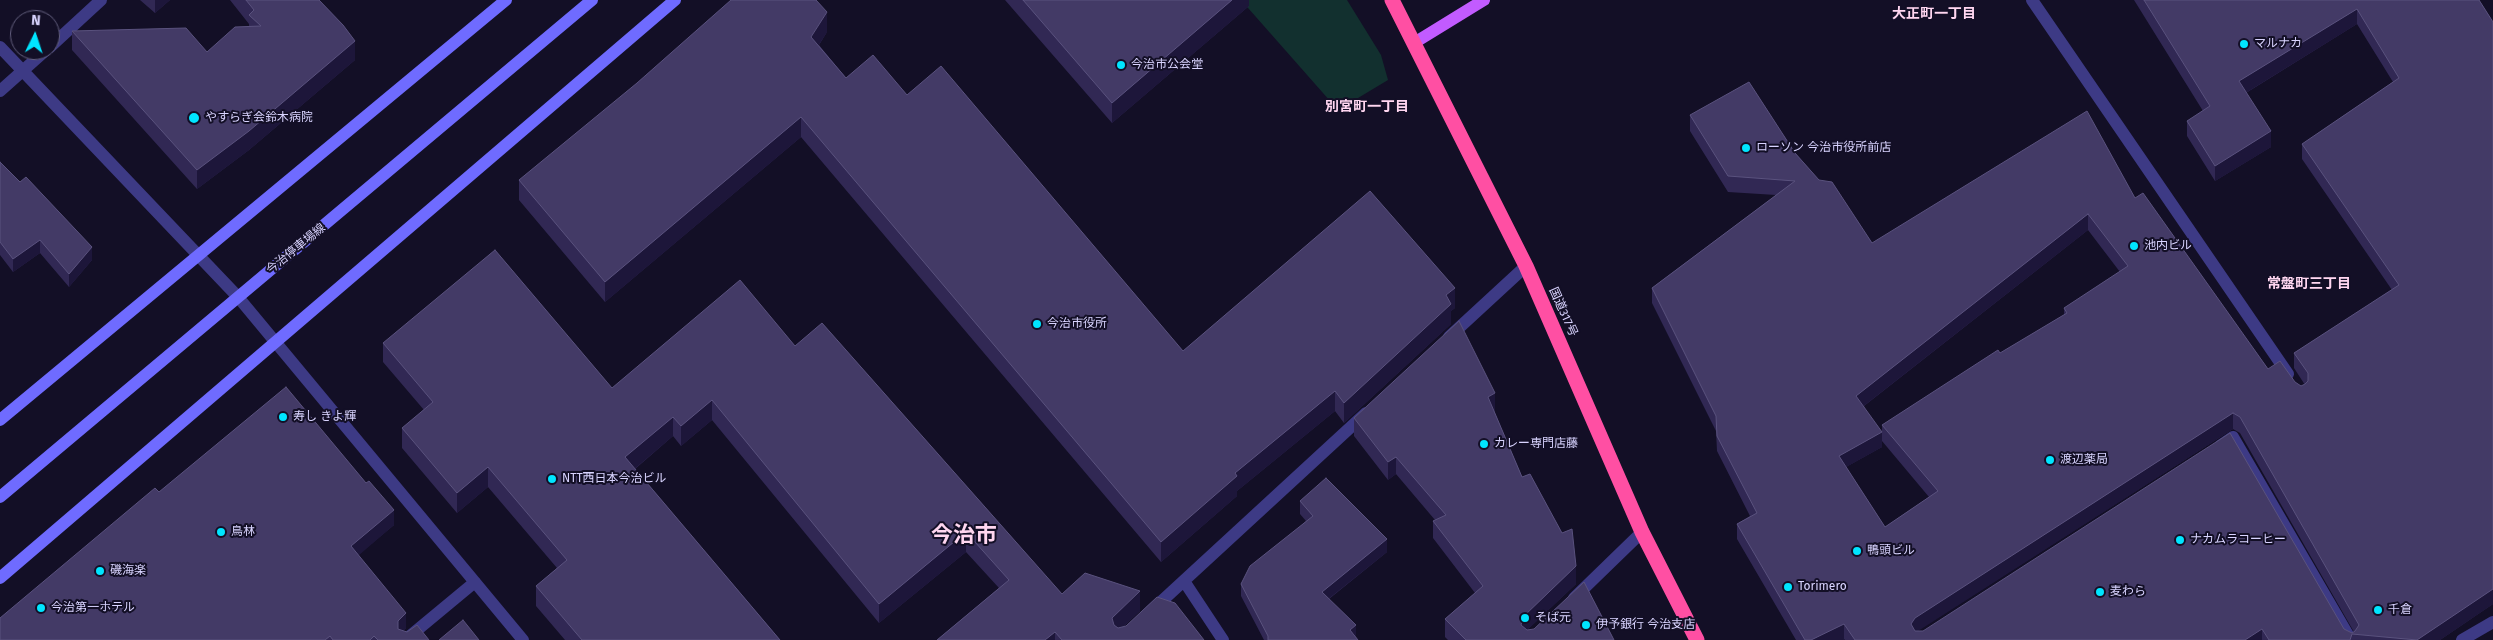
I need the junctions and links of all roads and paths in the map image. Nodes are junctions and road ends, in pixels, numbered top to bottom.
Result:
1 (101, 0) edge
2 (506, 0) edge
3 (592, 0) edge
4 (675, 0) edge
5 (1392, 0) edge
6 (1484, 0) edge
7 (2032, 0) edge
8 (60, 38) edge
9 (1414, 43) junction
10 (0, 47) edge
11 (36, 60) edge
12 (23, 72) junction
13 (0, 90) edge
14 (198, 255) junction
15 (1526, 266) junction
16 (238, 297) junction
17 (275, 342) junction
18 (1439, 346) edge
19 (2296, 385) edge
20 (1373, 407) edge
21 (0, 420) edge
22 (2208, 454) edge
23 (0, 497) edge
24 (1642, 532) junction
25 (0, 578) edge
26 (1184, 581) junction
27 (475, 582) junction
28 (1565, 606) edge
29 (1141, 620) edge
30 (2493, 622) edge
31 (405, 640) edge
32 (523, 640) edge
33 (1223, 640) edge
34 (1697, 640) edge
35 (2351, 640) edge
36 (2462, 640) edge

1 - 8 street
2 - 14 main road
3 - 16 main road, 今治停車場線
4 - 17 main road
5 - 9 highway, 国道317号
6 - 9 main road
7 - 19 street
9 - 15 highway, 国道317号
10 - 12 street
11 - 12 street
12 - 13 street
12 - 14 street
14 - 16 street
14 - 21 main road
15 - 18 street
15 - 24 highway, 国道317号
16 - 17 street
16 - 23 main road, 今治停車場線
17 - 25 main road
17 - 27 street
20 - 26 street
22 - 35 street
24 - 28 street
24 - 34 highway, 国道317号
26 - 29 street
26 - 33 street
27 - 31 street
27 - 32 street
30 - 36 street

